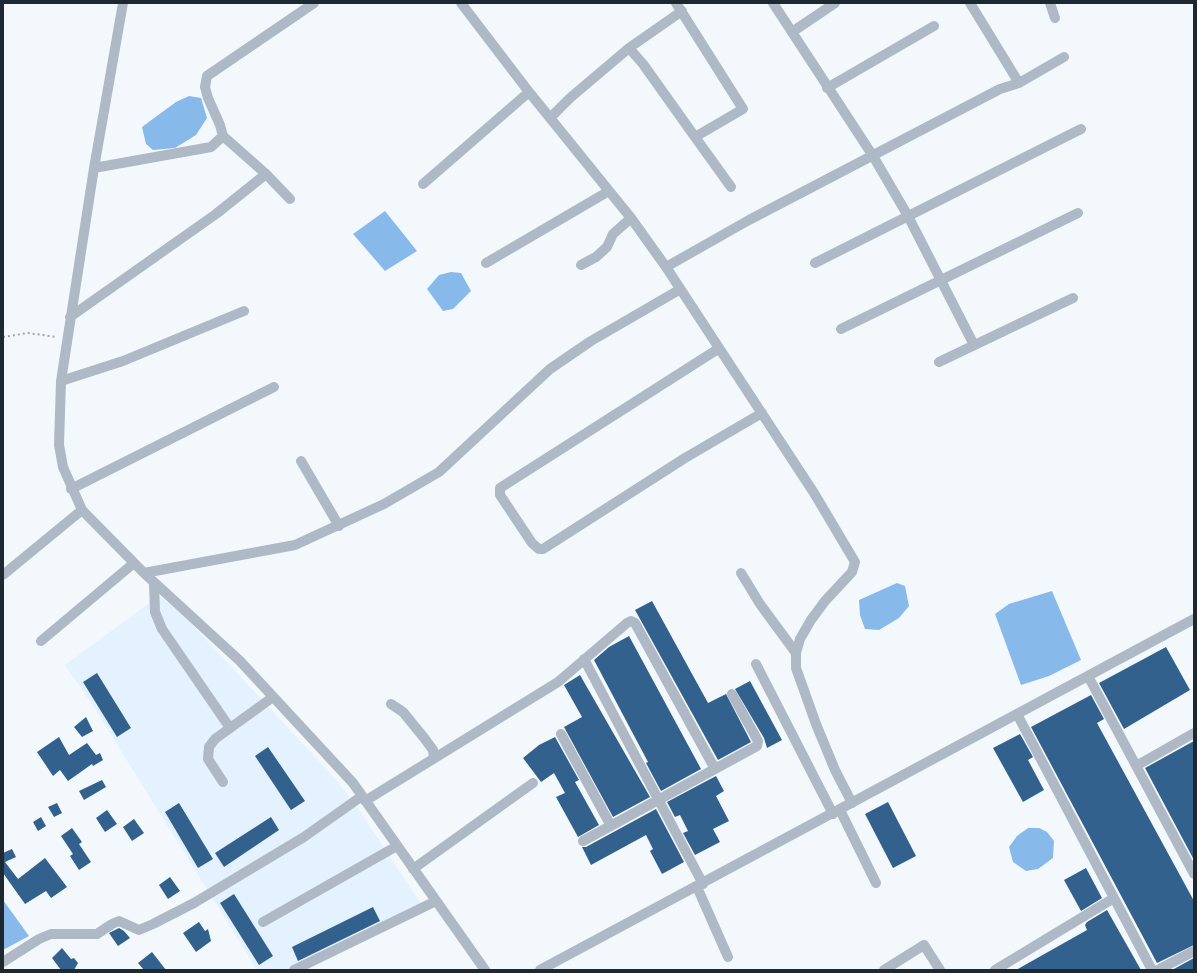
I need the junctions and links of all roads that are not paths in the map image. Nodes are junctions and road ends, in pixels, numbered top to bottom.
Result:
1 (122, 3) edge
2 (314, 3) edge
3 (461, 3) edge
4 (773, 3) edge
5 (835, 3) edge
6 (970, 3) edge
7 (1050, 3) edge
8 (679, 7) edge
9 (1055, 18) dead end
10 (934, 26) dead end
11 (792, 32) junction
12 (629, 48) junction
13 (1064, 57) dead end
14 (1019, 83) junction
15 (827, 88) junction
16 (529, 92) junction
17 (550, 118) junction
18 (1081, 129) dead end
19 (223, 136) junction
20 (695, 137) junction
21 (873, 156) junction
22 (94, 168) junction
23 (266, 174) junction
24 (423, 184) dead end
25 (731, 187) dead end
26 (609, 191) junction
27 (290, 199) dead end
28 (1078, 213) dead end
29 (908, 216) junction
30 (631, 218) junction
31 (486, 263) dead end
32 (815, 263) dead end
33 (580, 265) dead end
34 (666, 267) junction
35 (942, 280) junction
36 (679, 290) junction
37 (1073, 298) dead end
38 (244, 311) dead end
39 (70, 317) junction
40 (841, 329) dead end
41 (974, 345) junction
42 (718, 349) junction
43 (939, 362) dead end
44 (61, 381) junction
45 (274, 387) dead end
46 (762, 413) junction
47 (301, 461) dead end
48 (72, 489) junction
49 (82, 510) junction
50 (339, 526) junction
51 (134, 563) junction
52 (144, 573) junction
53 (740, 573) dead end
54 (3, 576) edge
55 (154, 583) junction
56 (1194, 619) edge
57 (41, 641) dead end
58 (796, 653) junction
59 (584, 660) junction
60 (756, 664) dead end
61 (1088, 676) junction
62 (732, 694) dead end
63 (273, 697) junction
64 (391, 704) dead end
65 (1017, 714) junction
66 (230, 728) junction
67 (1194, 733) edge
68 (561, 734) dead end
69 (434, 758) junction
70 (1136, 766) junction
71 (714, 769) junction
72 (223, 782) dead end
73 (533, 783) dead end
74 (363, 798) junction
75 (658, 800) junction
76 (852, 803) junction
77 (836, 812) junction
78 (610, 826) junction
79 (583, 841) dead end
80 (397, 846) junction
81 (413, 869) junction
82 (1194, 874) edge
83 (876, 883) dead end
84 (700, 885) junction
85 (1114, 898) junction
86 (436, 902) junction
87 (262, 922) dead end
88 (1194, 951) edge
89 (728, 957) dead end
90 (3, 962) edge
91 (294, 970) edge
92 (485, 970) edge
93 (540, 970) edge
94 (884, 970) edge
95 (940, 970) edge
96 (995, 970) edge
97 (1152, 970) edge
98 (1158, 970) edge

1 - 22 street
2 - 19 street
3 - 16 street
4 - 11 street
5 - 11 street
6 - 14 street
7 - 9 street
8 - 12 street
8 - 20 street
10 - 15 street
11 - 15 street
12 - 17 street
12 - 20 street
13 - 14 street
14 - 21 street
15 - 21 street
16 - 17 street
16 - 24 street
17 - 26 street
18 - 29 street
19 - 22 street
19 - 23 street
20 - 25 street
21 - 29 street
21 - 34 street
22 - 39 street
23 - 27 street
23 - 39 street
26 - 30 street
26 - 31 street
28 - 35 street
29 - 32 street
29 - 35 street
30 - 33 street
30 - 34 street
34 - 36 street
35 - 40 street
35 - 41 street
36 - 42 street
36 - 50 street
37 - 41 street
38 - 44 street
39 - 44 street
41 - 43 street
42 - 46 street
42 - 46 street
44 - 48 street
45 - 48 street
46 - 58 street
47 - 50 street
48 - 49 street
49 - 51 street
49 - 54 street
50 - 52 street
51 - 52 street
51 - 57 street
52 - 55 street
53 - 58 street
55 - 63 street
55 - 66 street
56 - 61 street
58 - 76 street
59 - 69 street
59 - 71 street
59 - 75 street
60 - 77 street
61 - 65 street
61 - 70 street
62 - 71 street
63 - 66 street
63 - 74 street
64 - 69 street
65 - 76 street
65 - 85 street
66 - 72 street
67 - 70 street
68 - 78 street
69 - 74 street
70 - 82 street
71 - 75 street
73 - 81 street
74 - 80 street
74 - 90 street
75 - 78 street
75 - 84 street
76 - 77 street
77 - 83 street
77 - 84 street
78 - 79 street
80 - 81 street
80 - 87 street
81 - 86 street
84 - 89 street
84 - 93 street
85 - 96 street
85 - 97 street
86 - 91 street
86 - 92 street
88 - 98 street
94 - 95 street

